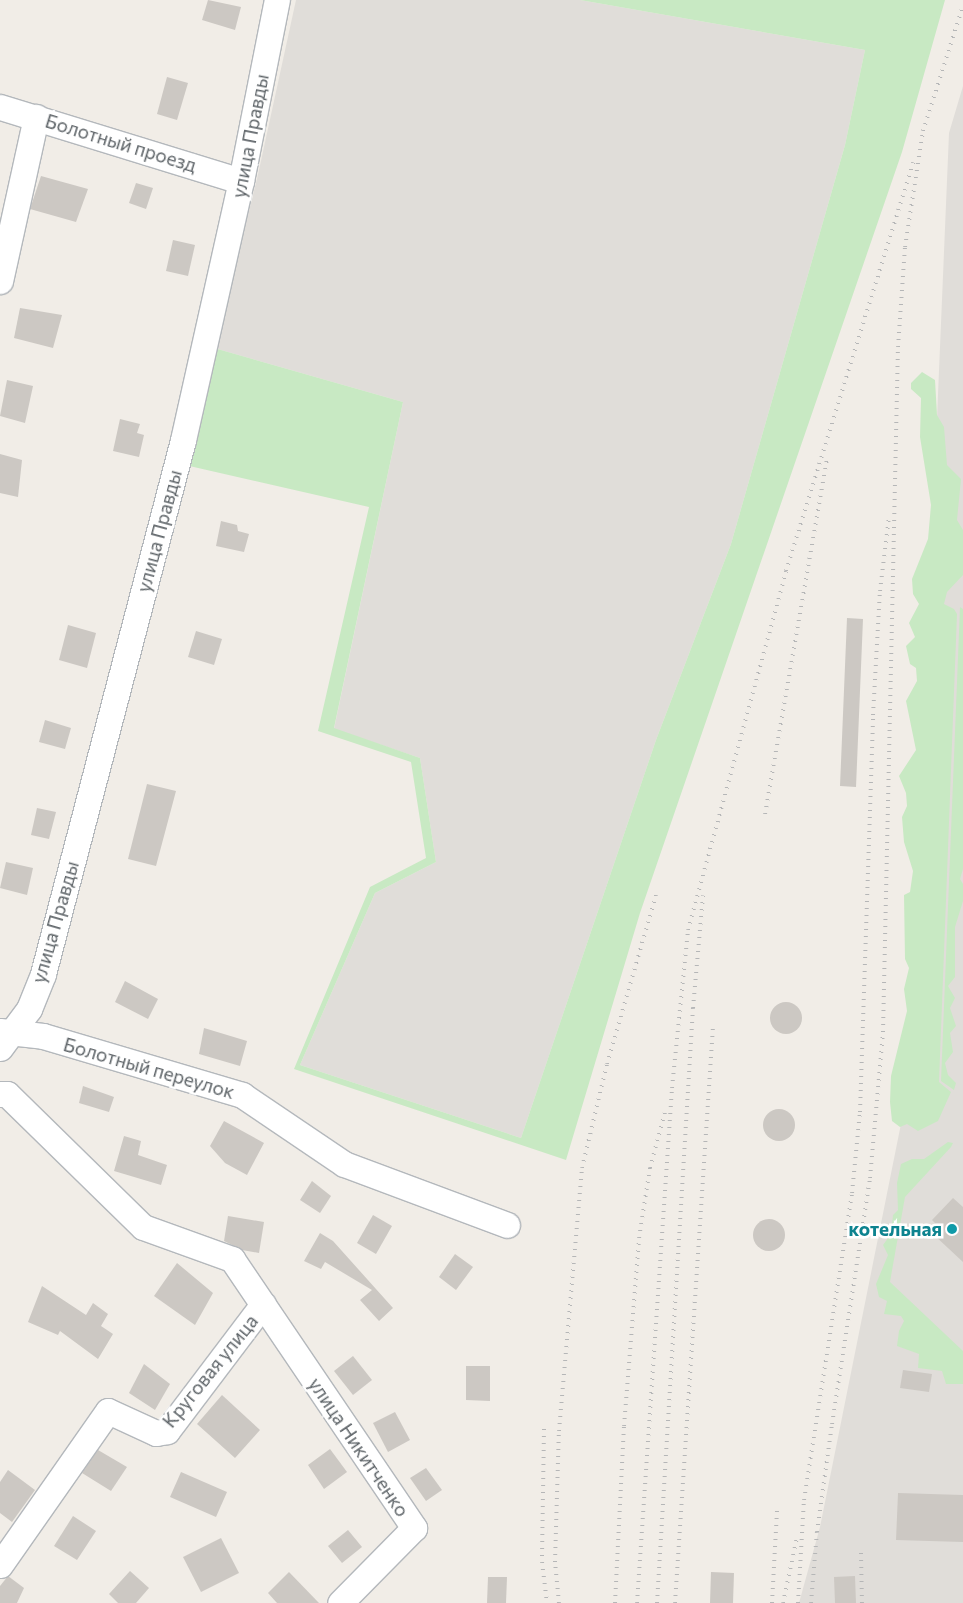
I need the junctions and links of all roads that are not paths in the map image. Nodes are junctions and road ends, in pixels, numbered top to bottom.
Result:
1 (277, 0) edge
2 (0, 107) edge
3 (36, 117) junction
4 (241, 181) junction
5 (0, 281) edge
6 (3, 1037) edge
7 (0, 1094) edge
8 (506, 1225) dead end
9 (263, 1304) junction
10 (0, 1565) edge
11 (340, 1603) edge

1 - 4 street, улица Правды
2 - 3 street, Болотный проезд
3 - 4 street, Болотный проезд
3 - 5 street
4 - 6 street, улица Правды
6 - 8 street, Болотный переулок
7 - 9 street
9 - 10 street, Круговая улица
9 - 11 street, улица Никитченко

